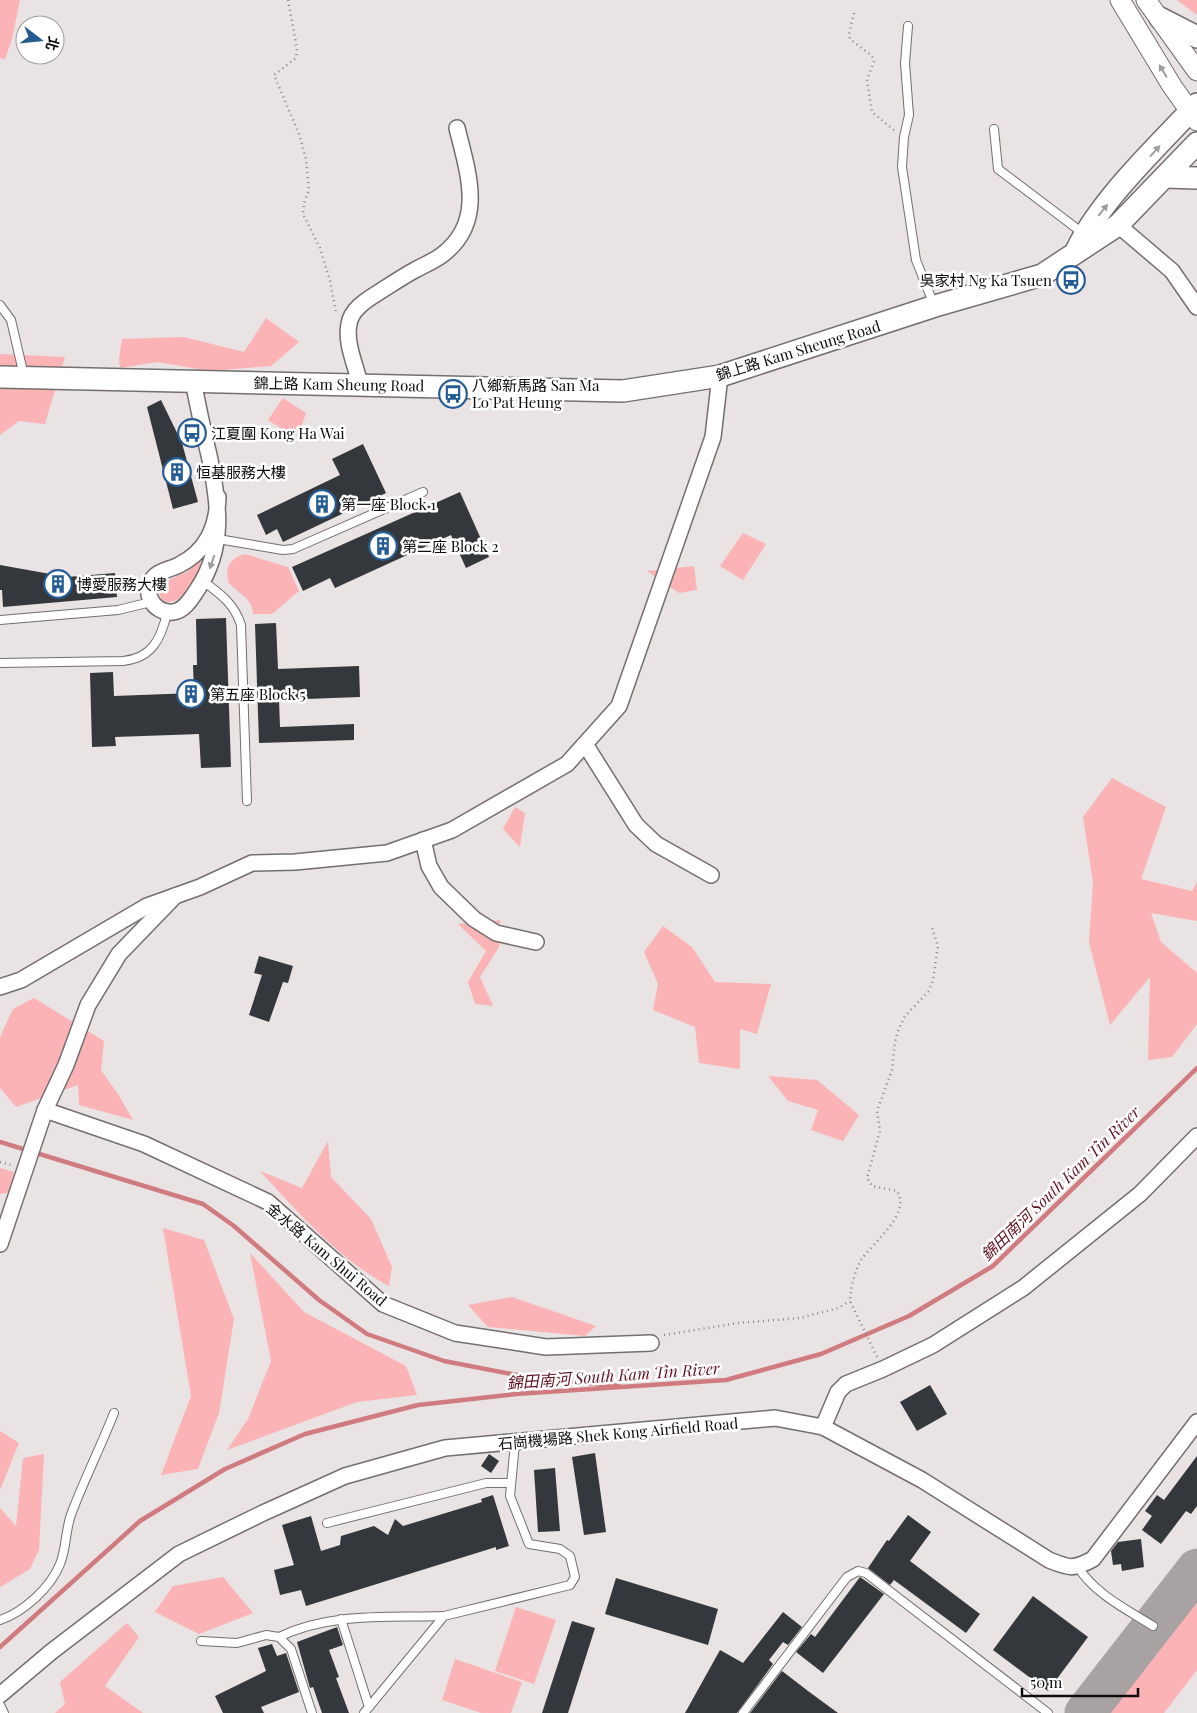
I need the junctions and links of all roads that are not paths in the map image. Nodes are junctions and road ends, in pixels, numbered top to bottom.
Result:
1 (1120, 0) edge
2 (1146, 0) edge
3 (1160, 18) junction
4 (908, 26) dead end
5 (1197, 37) edge
6 (1197, 71) edge
7 (1195, 112) edge
8 (457, 128) dead end
9 (994, 129) dead end
10 (1197, 143) edge
11 (1166, 177) junction
12 (1197, 178) edge
13 (1118, 225) junction
14 (1084, 234) junction
15 (1074, 253) junction
16 (0, 305) edge
17 (935, 306) junction
18 (1197, 307) edge
19 (720, 376) junction
20 (0, 377) edge
21 (25, 378) junction
22 (193, 381) junction
23 (360, 384) junction
24 (423, 492) dead end
25 (218, 497) junction
26 (218, 539) junction
27 (203, 581) junction
28 (152, 602) junction
29 (166, 613) junction
30 (0, 620) edge
31 (0, 663) edge
32 (585, 744) junction
33 (247, 801) dead end
34 (423, 840) junction
35 (711, 875) dead end
36 (176, 895) junction
37 (536, 942) dead end
38 (0, 987) edge
39 (45, 1110) junction
40 (1197, 1136) edge
41 (0, 1244) edge
42 (651, 1343) road end
43 (114, 1413) dead end
44 (1197, 1422) edge
45 (823, 1427) junction
46 (515, 1443) junction
47 (510, 1484) junction
48 (327, 1523) dead end
49 (1078, 1567) junction
50 (444, 1616) junction
51 (341, 1619) junction
52 (0, 1620) edge
53 (1153, 1626) dead end
54 (279, 1637) junction
55 (202, 1641) dead end
56 (0, 1694) edge
57 (0, 1705) edge
58 (367, 1710) edge
59 (4, 1713) edge
60 (312, 1713) edge
61 (743, 1713) edge
62 (1048, 1713) edge

7 -> 1 street
2 - 3 street
3 - 5 main road
3 - 6 street
4 - 17 lane
14 -> 7 main road, 錦上路 Kam Sheung Road
8 - 23 street
9 - 14 lane
10 - 11 main road, 錦上路 Kam Sheung Road
11 - 12 main road
11 - 13 main road, 錦上路 Kam Sheung Road
13 - 15 main road, 錦上路 Kam Sheung Road
13 - 18 street
14 - 15 main road, 錦上路 Kam Sheung Road
15 - 17 main road, 錦上路 Kam Sheung Road
16 - 21 lane
17 - 19 main road, 錦上路 Kam Sheung Road
19 - 23 main road, 錦上路 Kam Sheung Road
19 - 32 street
20 - 21 main road, 錦上路 Kam Sheung Road
21 - 22 main road, 錦上路 Kam Sheung Road
22 - 23 main road, 錦上路 Kam Sheung Road
22 - 25 street
24 - 26 lane
25 - 26 street
25 - 28 street
26 -> 27 street
27 - 29 street
27 - 33 lane
28 - 29 street
28 - 30 lane
29 - 31 lane
32 - 34 street
32 - 35 street
34 - 36 street
34 - 37 street
36 - 38 street
36 - 39 street
39 - 41 street
39 - 42 street, 金水路 Kam Shui Road
40 - 45 street
43 - 52 lane
44 - 49 street
45 - 46 street, 石崗機場路 Shek Kong Airfield Road
45 - 49 street, 石崗機場路 Shek Kong Airfield Road
46 - 47 lane
46 - 56 street, 石崗機場路 Shek Kong Airfield Road
47 - 48 lane
47 - 50 lane
49 - 53 lane
50 - 51 lane
50 - 58 lane
51 - 54 lane
51 - 58 lane
54 - 55 lane
54 - 60 lane
57 - 59 lane
61 - 62 lane

